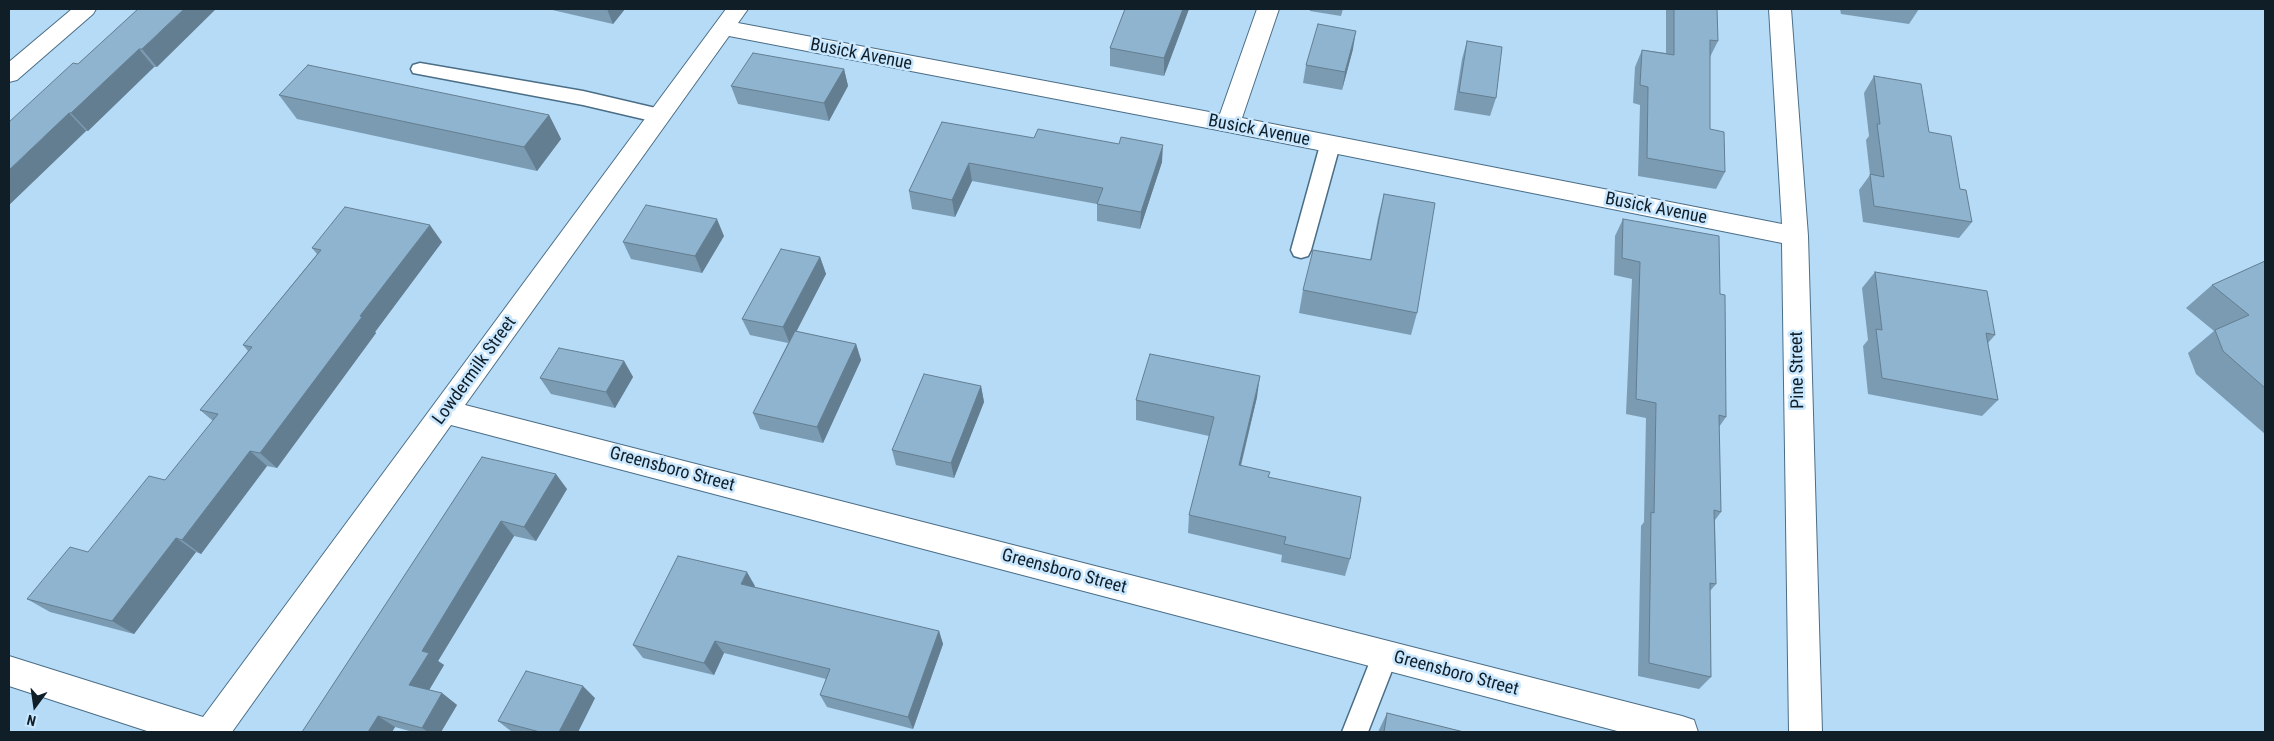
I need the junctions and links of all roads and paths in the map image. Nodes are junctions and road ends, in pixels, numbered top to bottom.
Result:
1 (85, 9) edge
2 (1268, 9) edge
3 (1780, 9) edge
4 (730, 19) edge
5 (420, 69) dead end
6 (9, 74) edge
7 (660, 116) junction
8 (1228, 124) junction
9 (1330, 145) junction
10 (1795, 236) junction
11 (1301, 250) dead end
12 (446, 412) junction
13 (1385, 655) junction
14 (9, 671) edge
15 (200, 732) edge
16 (212, 732) edge
17 (1355, 732) edge
18 (1682, 732) edge
19 (1806, 732) edge

1 - 6 street
2 - 8 street
3 - 10 street, Pine Street
4 - 7 street, Lowdermilk Street
4 - 8 street, Busick Avenue
5 - 7 lane
7 - 12 street, Lowdermilk Street
8 - 9 street, Busick Avenue
9 - 10 street, Busick Avenue
9 - 11 lane
10 - 19 street, Pine Street
12 - 13 street, Greensboro Street
12 - 16 street, Lowdermilk Street
13 - 17 lane
13 - 18 street, Greensboro Street
14 - 15 street

